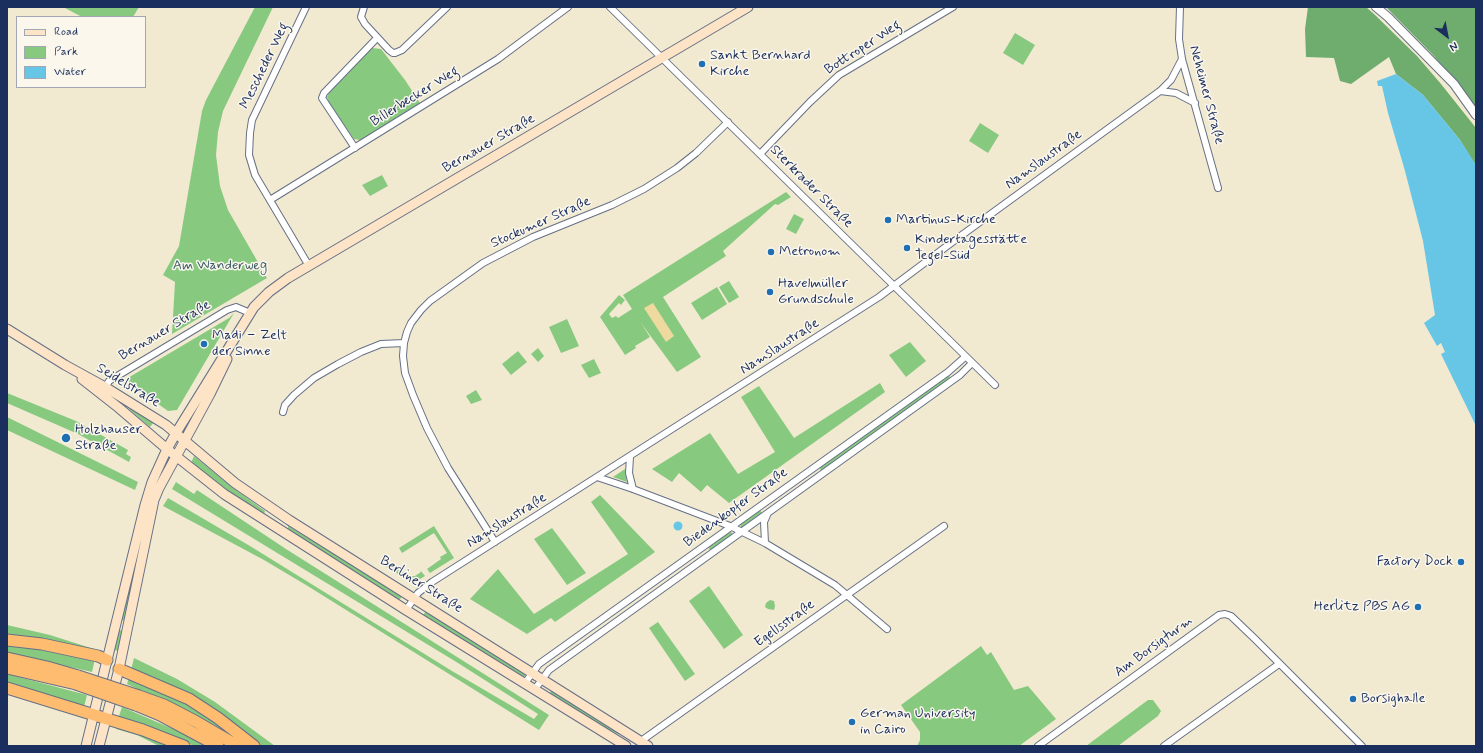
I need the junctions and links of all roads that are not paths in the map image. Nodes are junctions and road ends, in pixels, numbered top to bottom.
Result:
1 (306, 7) edge
2 (364, 7) edge
3 (447, 7) edge
4 (568, 7) edge
5 (610, 7) edge
6 (748, 7) edge
7 (953, 7) edge
8 (1180, 7) edge
9 (1376, 7) edge
10 (377, 38) junction
11 (662, 58) junction
12 (1182, 58) junction
13 (1160, 91) junction
14 (1195, 103) junction
15 (1476, 115) edge
16 (728, 122) junction
17 (355, 148) junction
18 (760, 154) junction
19 (1218, 188) dead end
20 (270, 200) junction
21 (309, 266) junction
22 (893, 286) junction
23 (249, 314) junction
24 (7, 329) edge
25 (404, 343) junction
26 (965, 357) junction
27 (972, 363) junction
28 (995, 385) dead end
29 (103, 391) junction
30 (283, 412) dead end
31 (176, 433) junction
32 (184, 440) junction
33 (167, 449) junction
34 (176, 456) junction
35 (630, 457) junction
36 (597, 478) junction
37 (633, 489) junction
38 (762, 504) junction
39 (768, 513) junction
40 (730, 526) junction
41 (944, 526) dead end
42 (741, 532) junction
43 (495, 542) junction
44 (765, 543) junction
45 (848, 594) junction
46 (414, 597) junction
47 (406, 610) junction
48 (887, 629) dead end
49 (7, 640) edge
50 (7, 658) edge
51 (107, 660) junction
52 (1279, 664) junction
53 (7, 668) edge
54 (119, 669) junction
55 (533, 673) junction
56 (542, 679) junction
57 (77, 680) junction
58 (525, 683) junction
59 (7, 688) edge
60 (535, 689) junction
61 (138, 701) junction
62 (93, 716) junction
63 (107, 720) junction
64 (641, 744) edge
65 (86, 746) edge
66 (99, 746) edge
67 (184, 746) edge
68 (218, 746) edge
69 (238, 746) edge
70 (254, 746) edge
71 (626, 746) edge
72 (1038, 746) edge
73 (1164, 746) edge
74 (1362, 746) edge

1 - 20 street, Mescheder Weg
2 - 10 street
3 - 10 street
4 - 17 street, Billerbecker Weg
5 - 11 street, Sterkrader Straße
6 - 11 main road, Bernauer Straße
7 - 18 street, Bottroper Weg
8 - 12 street, Neheimer Straße
9 - 15 street
10 - 17 street
11 - 16 street, Sterkrader Straße
11 - 21 main road, Bernauer Straße
12 - 13 street, Namslaustraße
12 - 14 street, Neheimer Straße
13 - 14 street
13 - 22 street, Namslaustraße
14 - 19 street, Neheimer Straße
16 - 18 street, Sterkrader Straße
16 - 25 street, Stockumer Straße
17 - 20 street, Billerbecker Weg
18 - 22 street, Sterkrader Straße
20 - 21 street, Mescheder Weg
21 - 23 main road, Bernauer Straße
22 - 26 street, Sterkrader Straße
22 - 35 street, Namslaustraße
23 - 29 street, Bernauer Straße
23 - 31 main road, Bernauer Straße
23 - 32 main road, Bernauer Straße
24 - 29 main road, Seidelstraße
25 - 30 street
25 - 43 street, Stockumer Straße
26 - 27 street, Sterkrader Straße
26 - 38 street, Biedenkopfer Straße
27 - 28 street, Sterkrader Straße
27 - 39 street, Biedenkopfer Straße
29 - 31 main road, Seidelstraße
29 - 33 main road, Seidelstraße
31 - 32 main road, Seidelstraße
31 - 33 main road, Bernauer Straße
32 - 34 main road, Bernauer Straße
32 - 46 main road, Berliner Straße
33 - 34 main road, Seidelstraße
33 - 51 main road
34 - 47 main road, Berliner Straße
34 - 54 main road
35 - 36 street, Namslaustraße
35 - 37 street
36 - 37 street
36 - 43 street, Namslaustraße
37 - 40 street
38 - 39 street
38 - 40 street, Biedenkopfer Straße
39 - 42 street, Biedenkopfer Straße
39 - 44 street
40 - 42 street
40 - 55 street, Biedenkopfer Straße
41 - 45 street, Egellsstraße
42 - 44 street
42 - 56 street, Biedenkopfer Straße
43 - 46 street, Namslaustraße
44 - 45 street
45 - 48 street
45 - 64 street, Egellsstraße
46 - 47 street, Namslaustraße
46 - 55 main road, Berliner Straße
47 - 58 main road, Berliner Straße
49 - 51 highway
50 - 57 highway
51 - 54 main road
51 - 62 main road
52 - 72 street, Am Borsigturm
52 - 73 street
52 - 74 street, Am Borsigturm
53 - 57 highway
54 - 63 main road
54 - 70 highway
55 - 56 main road, Berliner Straße
55 - 58 street, Biedenkopfer Straße
56 - 60 street, Biedenkopfer Straße
56 - 64 main road, Berliner Straße
57 - 61 highway, bridge
58 - 60 main road, Berliner Straße
59 - 62 highway
60 - 71 main road, Berliner Straße
61 - 68 highway
61 - 69 highway
62 - 63 highway
62 - 65 main road
63 - 66 main road
63 - 67 highway

